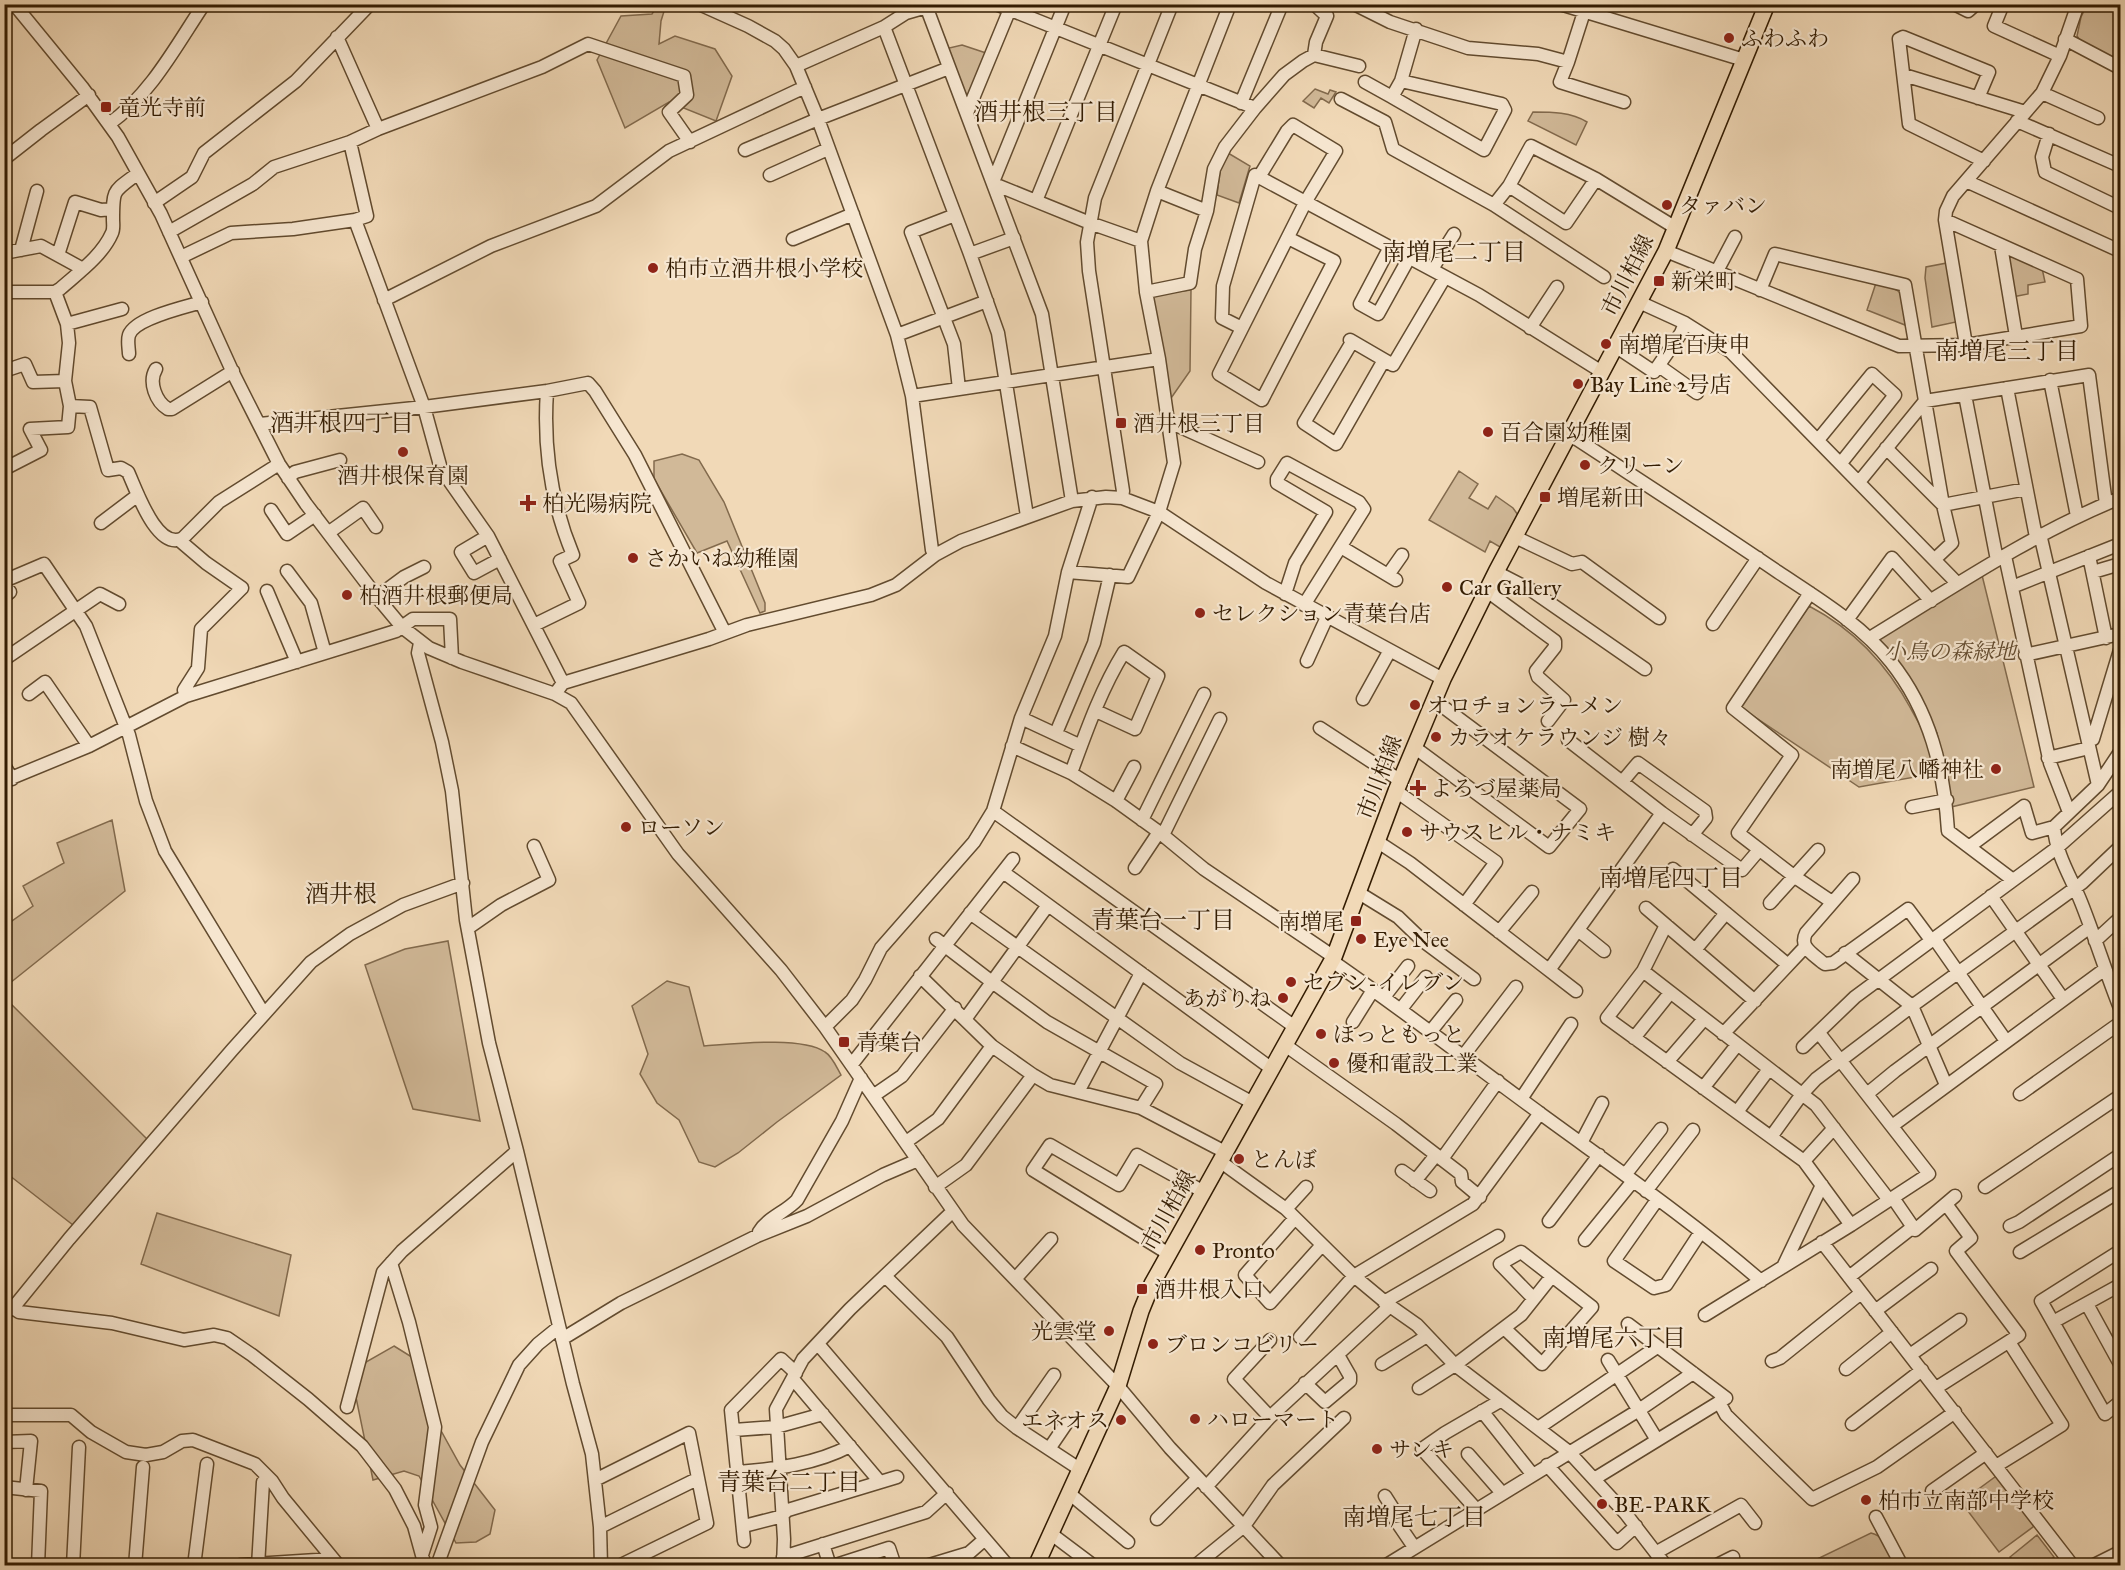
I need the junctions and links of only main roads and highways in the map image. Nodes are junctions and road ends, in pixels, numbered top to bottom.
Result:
1 (1767, 4) edge
2 (1036, 1566) edge

1 - 2 main road, 市川柏線

